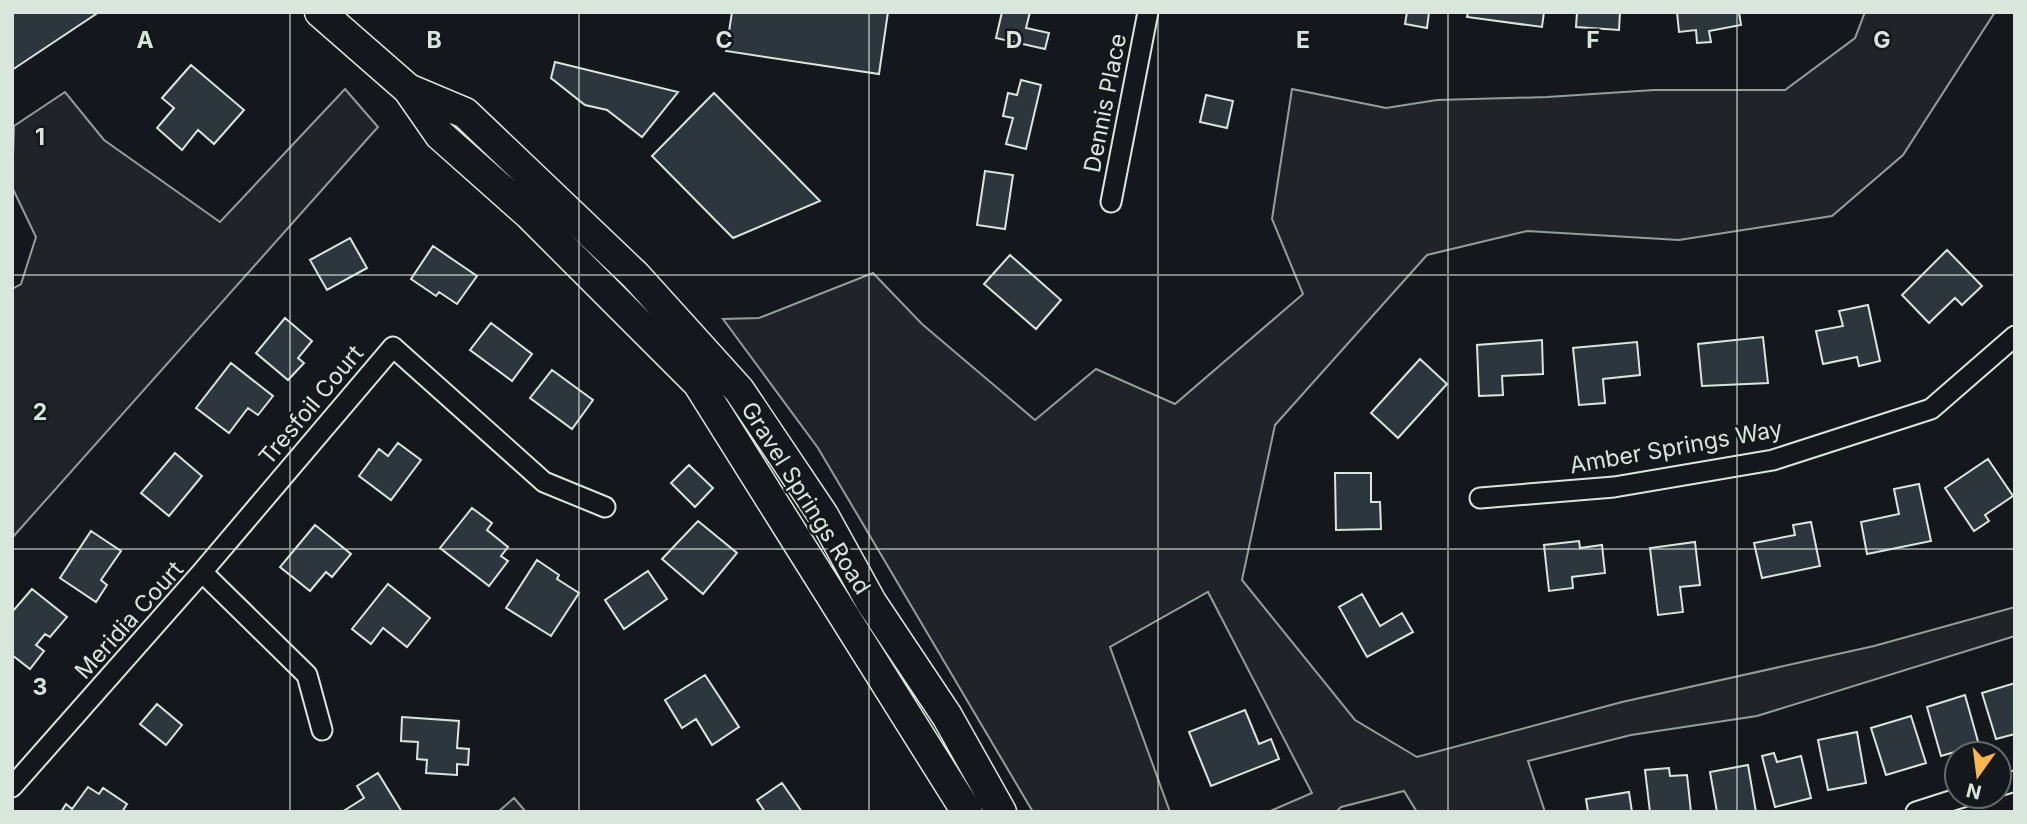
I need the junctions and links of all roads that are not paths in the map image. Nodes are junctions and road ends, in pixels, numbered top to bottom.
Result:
1 (320, 12) edge
2 (1148, 12) edge
3 (408, 89) junction
4 (1111, 202) dead end
5 (2015, 336) edge
6 (1480, 498) dead end
7 (606, 507) dead end
8 (202, 572) junction
9 (322, 730) dead end
10 (12, 787) edge
11 (1943, 803) edge
12 (967, 812) edge
13 (1001, 812) edge
14 (1916, 812) edge

1 - 3 main road, Gravel Springs Road
2 - 4 street, Dennis Place
3 - 12 main road, Gravel Springs Road
3 - 13 main road, Gravel Springs Road
5 - 6 street, Amber Springs Way
7 - 8 street, Tresfoil Court
8 - 9 street, Meridia Court
8 - 10 street, Meridia Court
11 - 14 street

